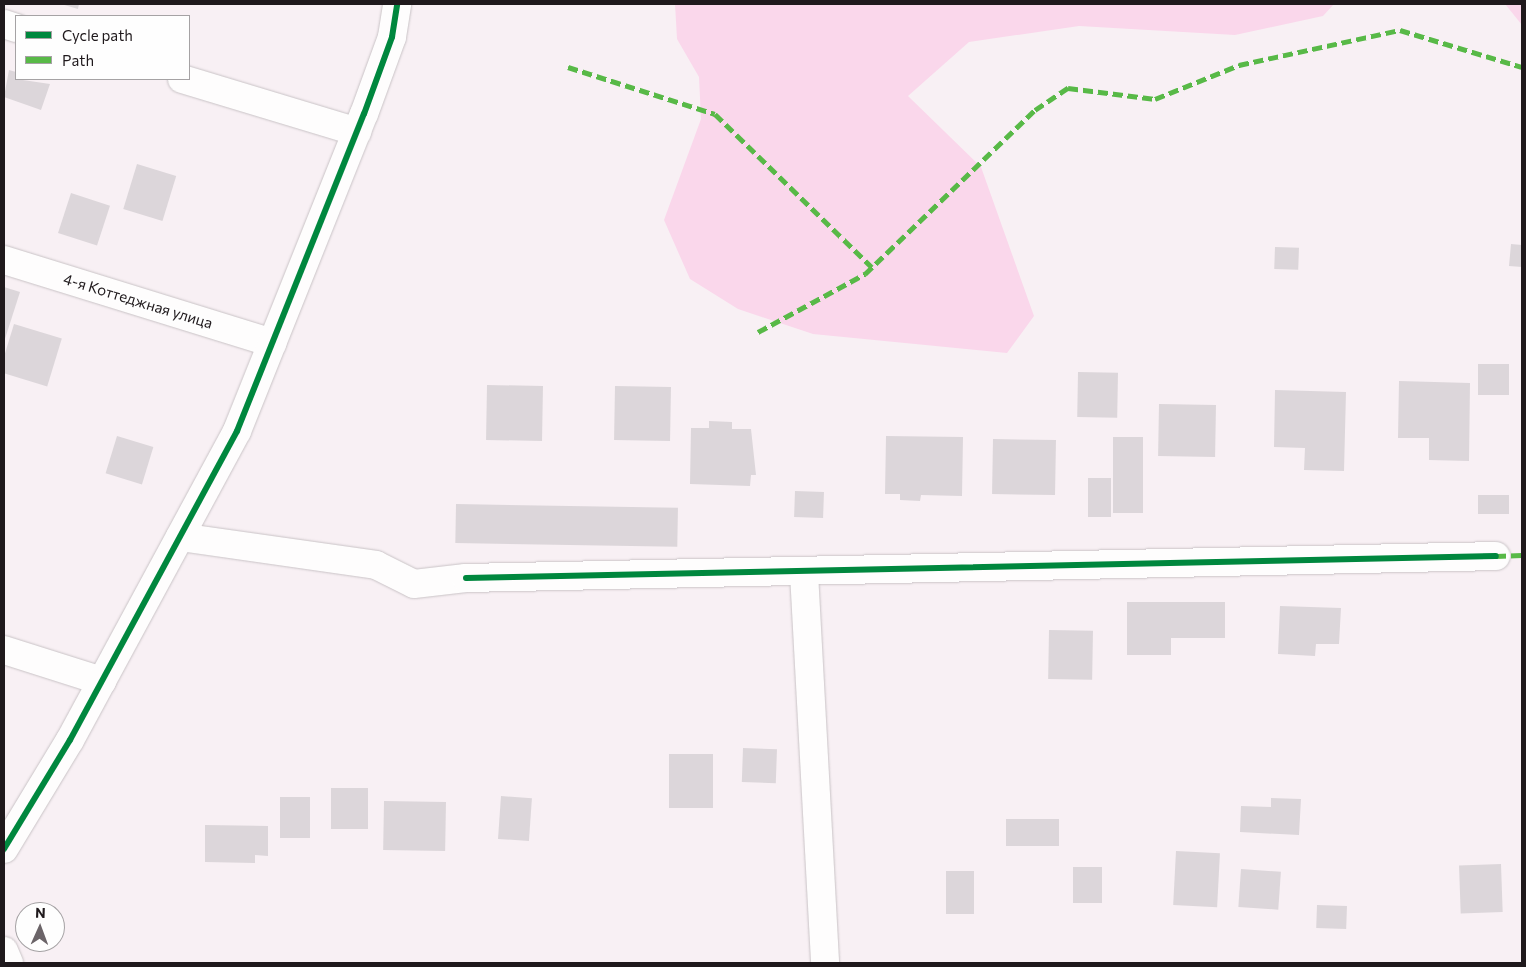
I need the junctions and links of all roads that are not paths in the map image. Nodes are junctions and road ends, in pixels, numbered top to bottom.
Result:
1 (398, 4) edge
2 (185, 80) edge
3 (357, 132) junction
4 (4, 260) edge
5 (272, 343) junction
6 (180, 537) junction
7 (1496, 556) dead end
8 (804, 573) junction
9 (4, 650) edge
10 (102, 680) junction
11 (4, 849) edge
12 (4, 951) edge
13 (9, 963) edge
14 (825, 963) edge

1 - 3 street
2 - 3 street
3 - 5 street
4 - 5 street, 4-я Коттеджная улица
5 - 6 street
6 - 8 street
6 - 10 street
7 - 8 street
8 - 14 street
9 - 10 street
10 - 11 street
12 - 13 street

